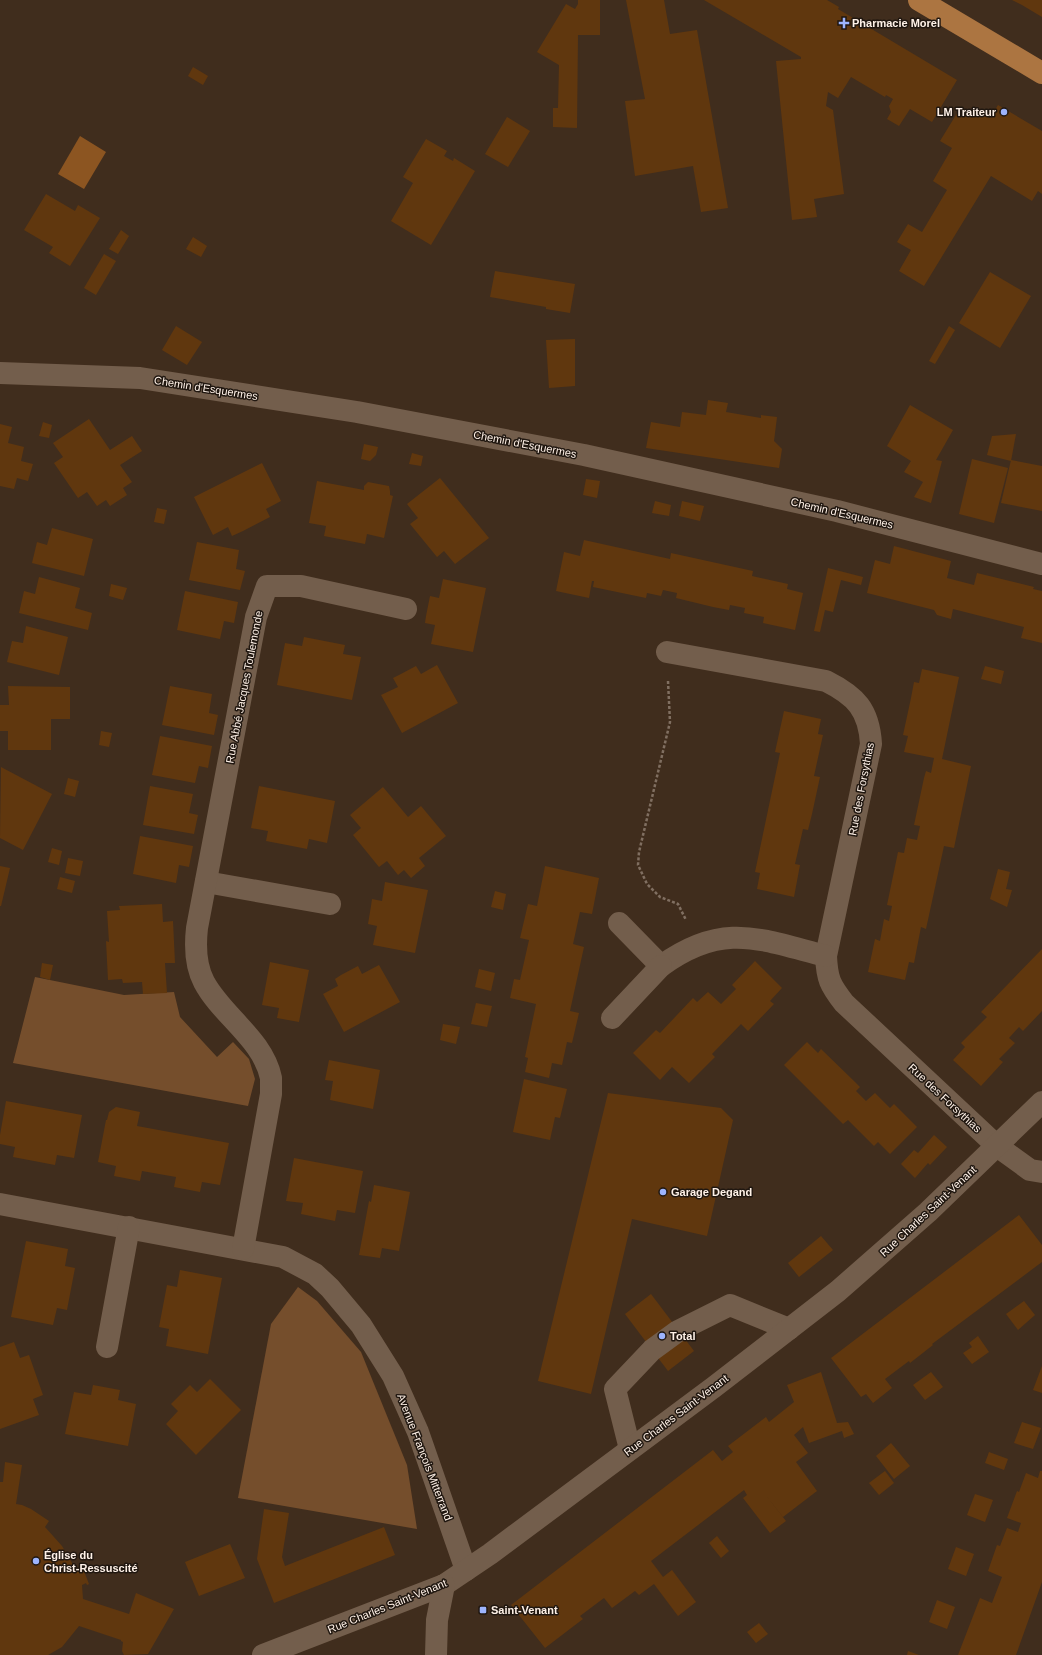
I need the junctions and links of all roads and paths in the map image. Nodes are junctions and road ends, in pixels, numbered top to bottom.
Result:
1 (919, 0) edge
2 (1042, 74) edge
3 (0, 373) edge
4 (1042, 564) edge
5 (406, 609) dead end
6 (666, 652) joint
7 (206, 882) junction
8 (330, 904) dead end
9 (619, 923) dead end
10 (699, 944) junction
11 (826, 956) junction
12 (662, 966) junction
13 (612, 1018) dead end
14 (1042, 1102) edge
15 (996, 1146) junction
16 (1042, 1172) edge
17 (0, 1204) edge
18 (129, 1227) junction
19 (243, 1250) junction
20 (789, 1329) junction
21 (106, 1347) dead end
22 (630, 1449) junction
23 (466, 1570) junction
24 (444, 1585) junction
25 (263, 1655) edge
26 (436, 1655) edge

1 - 2 main road
3 - 4 street, Chemin d'Esquermes
5 - 7 street, Rue Abbé Jacques Toulemonde
6 - 10 path
6 - 11 street, Rue des Forsythias
7 - 8 street
7 - 19 street, Rue Abbé Jacques Toulemonde
9 - 12 street
10 - 11 street
10 - 12 street
11 - 15 street, Rue des Forsythias
12 - 13 street
14 - 15 street, Rue Charles Saint-Venant
15 - 16 street, Rue des Forsythias
15 - 20 street, Rue Charles Saint-Venant
17 - 18 street, Avenue François Mitterrand
18 - 19 street, Avenue François Mitterrand
18 - 21 street
19 - 23 street, Avenue François Mitterrand
20 - 22 street, Rue Charles Saint-Venant
20 - 22 street
22 - 23 street, Rue Charles Saint-Venant
23 - 24 street, Rue Charles Saint-Venant
24 - 25 street, Rue Charles Saint-Venant
24 - 26 street

